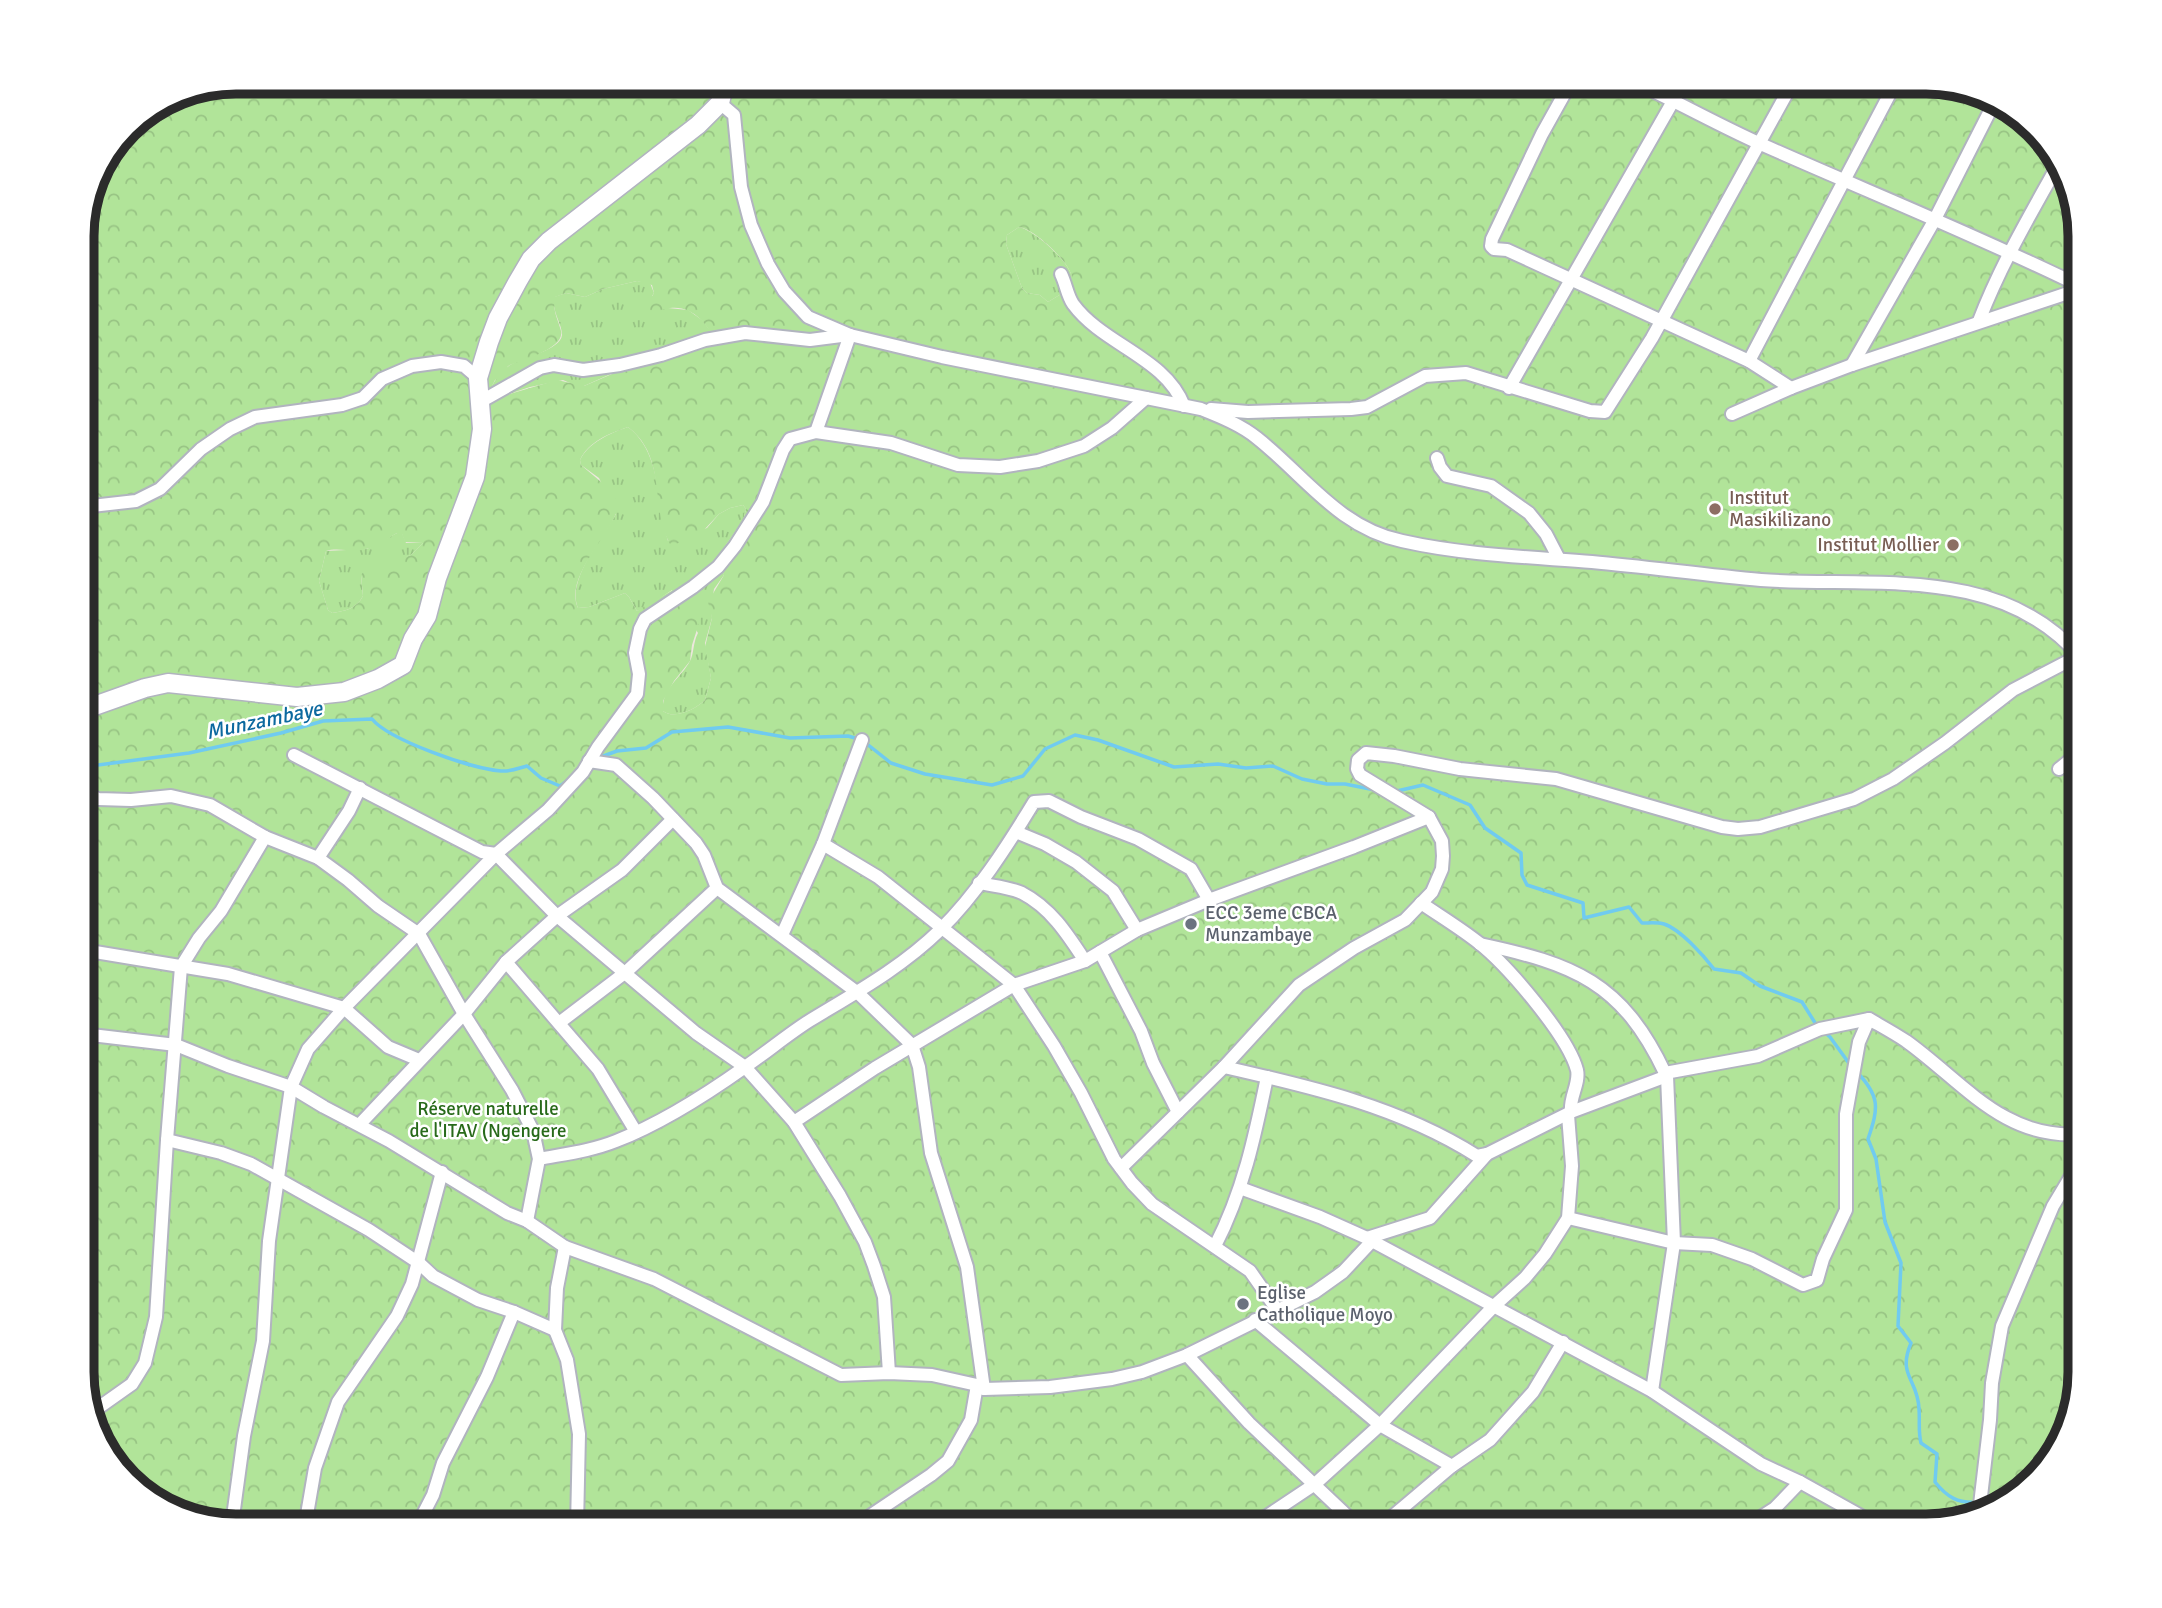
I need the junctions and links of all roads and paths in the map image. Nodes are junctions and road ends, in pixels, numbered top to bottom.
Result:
1 (722, 94) edge
2 (1564, 94) edge
3 (1661, 94) edge
4 (1677, 94) edge
5 (1786, 94) edge
6 (1890, 94) edge
7 (1674, 100) junction
8 (720, 103) junction
9 (1990, 110) edge
10 (1759, 144) junction
11 (2053, 174) edge
12 (1846, 181) junction
13 (1934, 221) junction
14 (2010, 252) junction
15 (1061, 274) dead end
16 (1573, 279) junction
17 (2068, 282) edge
18 (2068, 292) edge
19 (1661, 319) junction
20 (1979, 321) junction
21 (850, 335) junction
22 (1749, 361) junction
23 (1852, 365) junction
24 (478, 378) junction
25 (1509, 388) junction
26 (1791, 388) junction
27 (1146, 398) junction
28 (480, 402) junction
29 (1184, 406) junction
30 (1201, 409) junction
31 (1732, 414) dead end
32 (816, 432) junction
33 (1437, 458) dead end
34 (95, 506) edge
35 (1559, 559) junction
36 (2068, 646) edge
37 (2068, 662) edge
38 (95, 706) edge
39 (862, 740) dead end
40 (295, 755) dead end
41 (2068, 762) edge
42 (586, 767) junction
43 (2059, 769) dead end
44 (360, 788) junction
45 (95, 798) edge
46 (1429, 817) junction
47 (673, 820) junction
48 (1016, 832) junction
49 (265, 837) junction
50 (823, 844) junction
51 (496, 854) junction
52 (318, 858) junction
53 (979, 883) junction
54 (717, 888) junction
55 (1209, 900) junction
56 (1421, 903) junction
57 (557, 916) junction
58 (943, 927) junction
59 (1137, 930) junction
60 (419, 934) junction
61 (782, 934) junction
62 (1480, 944) junction
63 (95, 952) edge
64 (1100, 952) junction
65 (1085, 961) junction
66 (506, 962) junction
67 (181, 967) junction
68 (626, 972) junction
69 (1014, 985) junction
70 (858, 993) junction
71 (344, 1008) junction
72 (464, 1014) junction
73 (1869, 1019) junction
74 (559, 1023) junction
75 (95, 1035) edge
76 (176, 1045) junction
77 (912, 1045) junction
78 (419, 1060) junction
79 (745, 1067) junction
80 (1224, 1067) junction
81 (1666, 1074) junction
82 (1267, 1077) junction
83 (291, 1087) junction
84 (1178, 1112) junction
85 (1569, 1113) junction
86 (794, 1122) junction
87 (360, 1124) junction
88 (636, 1132) junction
89 (2068, 1135) edge
90 (167, 1140) junction
91 (1487, 1154) junction
92 (539, 1159) junction
93 (1121, 1168) junction
94 (442, 1172) junction
95 (277, 1178) junction
96 (2068, 1181) edge
97 (1240, 1188) junction
98 (1568, 1218) junction
99 (527, 1221) junction
100 (1369, 1239) junction
101 (1674, 1243) junction
102 (1215, 1246) junction
103 (565, 1247) junction
104 (419, 1262) junction
105 (1494, 1306) junction
106 (1278, 1311) junction
107 (514, 1312) junction
108 (1255, 1320) junction
109 (555, 1330) junction
110 (1563, 1342) junction
111 (1187, 1355) junction
112 (889, 1373) junction
113 (981, 1387) junction
114 (1652, 1391) junction
115 (99, 1407) edge
116 (1380, 1424) junction
117 (1452, 1466) junction
118 (1800, 1482) junction
119 (1315, 1484) junction
120 (1981, 1502) edge
121 (233, 1514) edge
122 (306, 1514) edge
123 (423, 1514) edge
124 (577, 1514) edge
125 (872, 1514) edge
126 (1270, 1514) edge
127 (1346, 1514) edge
128 (1395, 1514) edge
129 (1766, 1514) edge
130 (1857, 1514) edge

1 - 8 street
2 - 16 street
3 - 7 street
4 - 7 street
5 - 10 street
6 - 12 street
7 - 10 street
7 - 16 street
8 - 21 street
8 - 24 street
9 - 13 street
10 - 12 street
10 - 19 street
11 - 14 street
12 - 13 street
12 - 22 street
13 - 14 street
13 - 23 street
14 - 17 street
14 - 20 street
15 - 29 street
16 - 19 street
16 - 25 street
18 - 20 street
19 - 22 street
19 - 25 street
20 - 23 street
21 - 27 street
21 - 28 street
21 - 32 street
22 - 26 street
23 - 26 street
24 - 28 street
24 - 34 street
25 - 30 street
26 - 31 street
27 - 29 street
27 - 32 street
28 - 38 street
29 - 30 street
30 - 35 street
32 - 42 street
33 - 35 street
35 - 36 street
37 - 46 street
39 - 50 street
40 - 44 street
41 - 43 street
42 - 47 street
42 - 51 street
44 - 51 street
44 - 52 street
45 - 49 street
46 - 55 street
46 - 56 street
47 - 54 street
47 - 57 street
48 - 53 street
48 - 55 street
48 - 59 street
49 - 52 street
49 - 67 street
50 - 58 street
50 - 61 street
51 - 57 street
51 - 60 street
52 - 60 street
53 - 58 street
53 - 65 street
54 - 61 street
54 - 68 street
55 - 59 street
56 - 62 street
56 - 80 street
57 - 66 street
57 - 68 street
58 - 69 street
58 - 70 street
59 - 64 street
60 - 71 street
60 - 72 street
61 - 70 street
62 - 81 street
62 - 85 street
63 - 67 street
64 - 65 street
64 - 84 street
65 - 69 street
66 - 72 street
66 - 74 street
67 - 71 street
67 - 76 street
68 - 74 street
68 - 79 street
69 - 77 street
69 - 93 street
70 - 77 street
70 - 79 street
71 - 78 street
71 - 83 street
72 - 78 street
72 - 92 street
73 - 81 street
73 - 89 street
73 - 101 street
74 - 88 street
75 - 76 street
76 - 83 street
76 - 90 street
77 - 86 street
77 - 113 street
78 - 87 street
79 - 86 street
79 - 88 street
80 - 82 street
80 - 84 street
81 - 85 street
81 - 101 street
82 - 91 street
82 - 97 street
83 - 87 street
83 - 95 street
84 - 93 street
85 - 91 street
85 - 98 street
86 - 112 street
87 - 94 street
88 - 92 street
90 - 95 street
90 - 115 street
91 - 100 street
92 - 99 street
93 - 102 street
94 - 99 street
94 - 104 street
95 - 104 street
95 - 121 street
96 - 120 street
97 - 100 street
97 - 102 street
98 - 101 street
98 - 105 street
99 - 103 street
100 - 105 street
100 - 106 street
101 - 114 street
102 - 106 street
103 - 109 street
103 - 112 street
104 - 107 street
104 - 122 street
105 - 110 street
105 - 116 street
106 - 108 street
107 - 109 street
107 - 123 street
108 - 111 street
108 - 116 street
109 - 124 street
110 - 114 street
110 - 117 street
111 - 113 street
111 - 119 street
112 - 113 street
113 - 125 street
114 - 118 street
116 - 117 street
116 - 119 street
117 - 128 street
118 - 129 street
118 - 130 street
119 - 126 street
119 - 127 street

